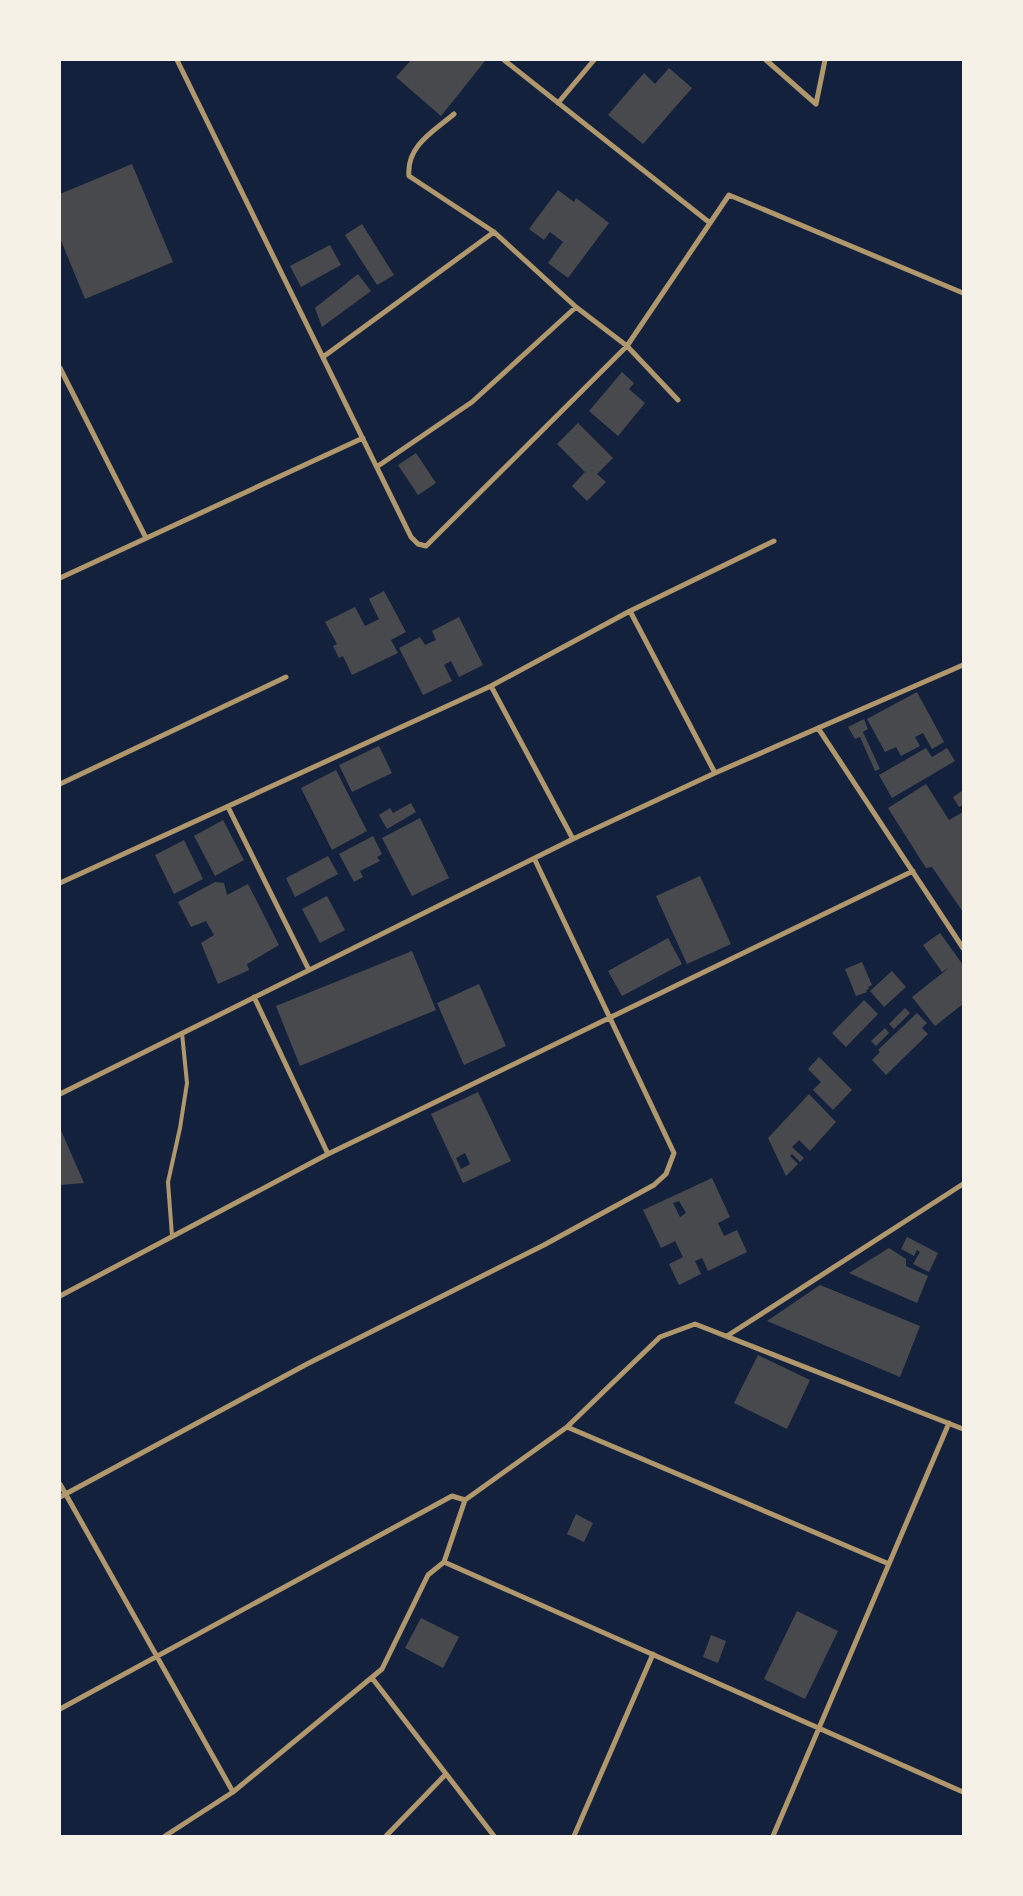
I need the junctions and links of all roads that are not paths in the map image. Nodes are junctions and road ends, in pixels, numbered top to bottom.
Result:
1 (177, 60) edge
2 (504, 60) edge
3 (594, 60) edge
4 (766, 60) edge
5 (825, 60) edge
6 (558, 103) junction
7 (454, 114) dead end
8 (710, 223) junction
9 (494, 232) junction
10 (963, 292) edge
11 (576, 307) junction
12 (627, 346) junction
13 (323, 357) junction
14 (60, 368) edge
15 (678, 400) dead end
16 (363, 438) junction
17 (378, 466) junction
18 (146, 538) junction
19 (774, 540) dead end
20 (60, 578) edge
21 (630, 611) junction
22 (963, 664) edge
23 (286, 677) dead end
24 (491, 686) junction
25 (818, 728) junction
26 (715, 773) junction
27 (60, 784) edge
28 (228, 807) junction
29 (573, 839) junction
30 (535, 860) junction
31 (913, 871) junction
32 (60, 883) edge
33 (963, 948) edge
34 (309, 970) junction
35 (254, 997) junction
36 (610, 1018) junction
37 (182, 1033) junction
38 (60, 1094) edge
39 (328, 1154) junction
40 (963, 1184) edge
41 (172, 1236) junction
42 (60, 1296) edge
43 (727, 1336) junction
44 (948, 1423) junction
45 (567, 1426) junction
46 (963, 1429) edge
47 (60, 1484) edge
48 (63, 1495) edge
49 (465, 1500) junction
50 (444, 1562) junction
51 (889, 1564) junction
52 (653, 1654) junction
53 (156, 1658) junction
54 (372, 1678) junction
55 (60, 1708) edge
56 (819, 1728) junction
57 (446, 1774) junction
58 (233, 1792) junction
59 (963, 1792) edge
60 (165, 1836) edge
61 (386, 1836) edge
62 (494, 1836) edge
63 (574, 1836) edge
64 (773, 1836) edge

1 - 13 street
2 - 6 street
3 - 6 street
4 - 5 street
6 - 8 street
7 - 9 street
8 - 10 street
8 - 12 street
9 - 11 street
9 - 13 street
11 - 12 street
11 - 17 street
12 - 15 street
12 - 17 street
13 - 16 street
14 - 18 street
16 - 17 street
16 - 18 street
18 - 20 street
19 - 21 street
21 - 24 street
21 - 26 street
22 - 25 street
23 - 27 street
24 - 28 street
24 - 29 street
25 - 26 street
25 - 31 street
26 - 29 street
28 - 32 street
28 - 34 street
29 - 30 street
30 - 34 street
30 - 36 street
31 - 33 street
31 - 36 street
34 - 35 street
35 - 37 street
35 - 39 street
36 - 39 street
36 - 48 street
37 - 38 street
37 - 41 lane
39 - 41 street
40 - 43 street
41 - 42 street
43 - 44 street
43 - 45 street
44 - 46 street
44 - 51 street
45 - 49 street
45 - 51 street
47 - 48 street
48 - 53 street
49 - 50 street
49 - 53 street
50 - 52 street
50 - 54 street
51 - 56 street
52 - 56 street
52 - 63 street
53 - 55 street
53 - 58 street
54 - 57 street
54 - 58 street
56 - 59 street
56 - 64 street
57 - 61 street
57 - 62 street
58 - 60 street

